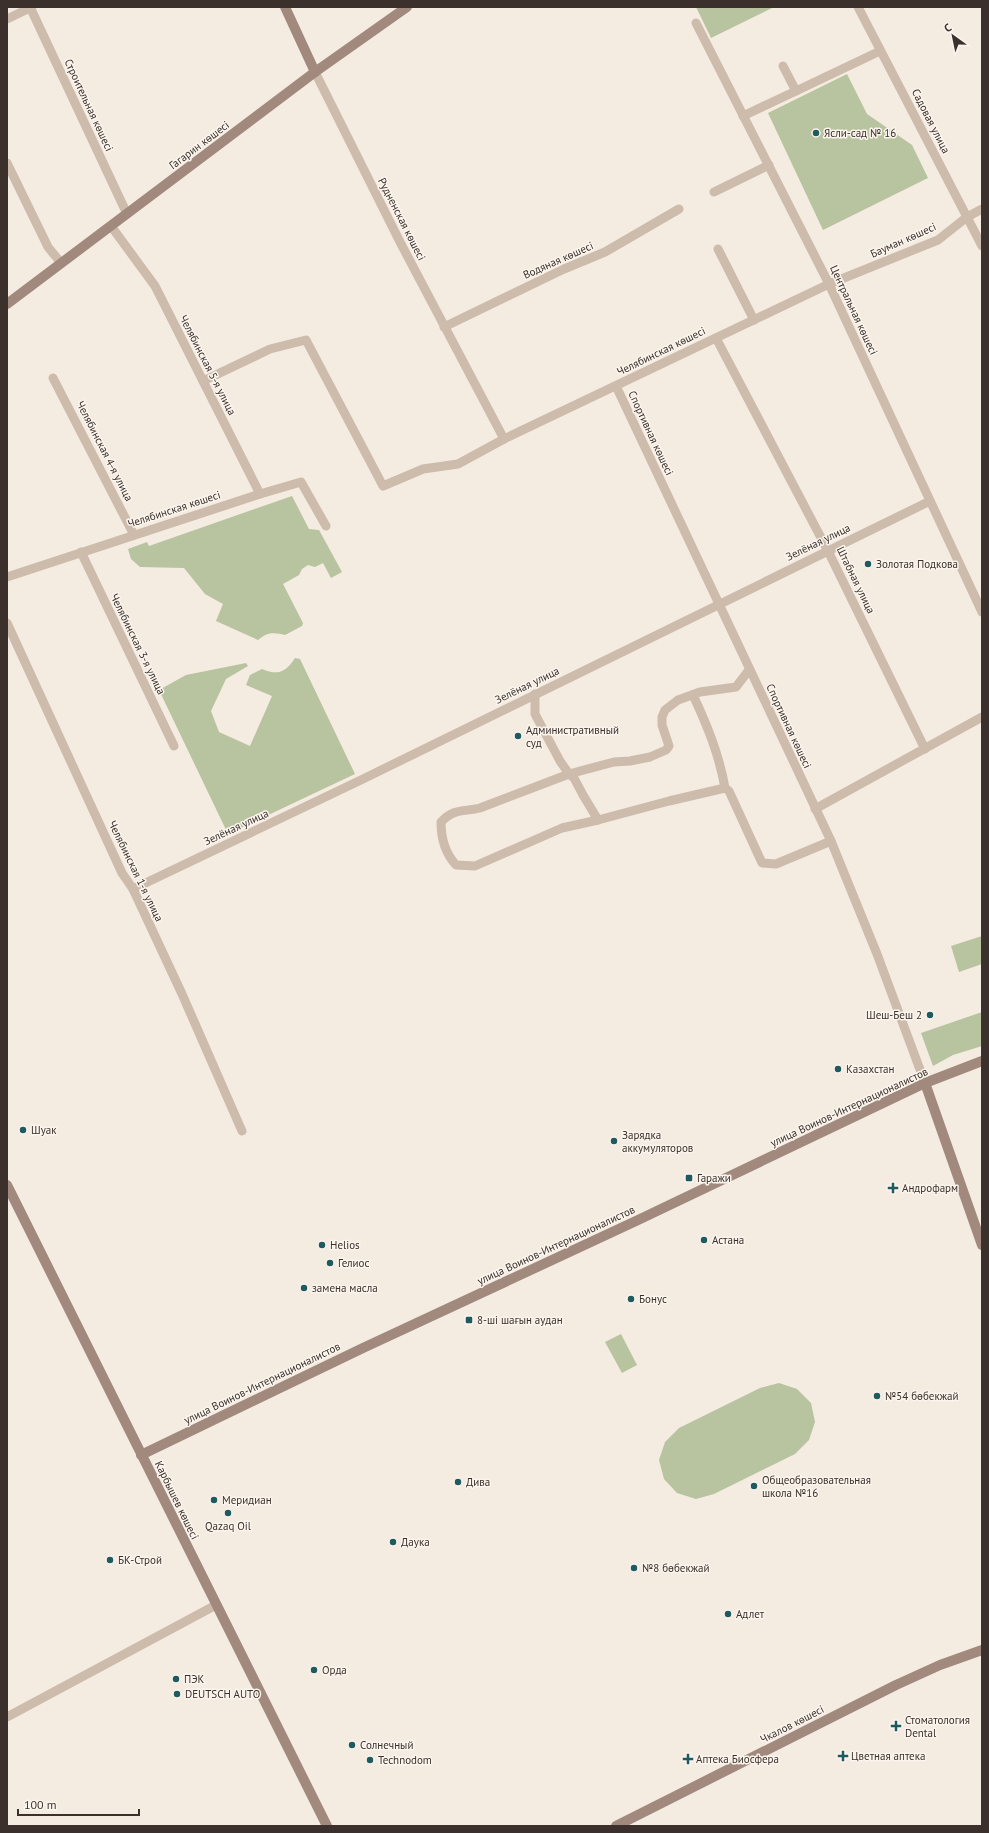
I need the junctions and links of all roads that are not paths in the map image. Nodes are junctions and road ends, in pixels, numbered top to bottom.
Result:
1 (31, 7) edge
2 (285, 7) edge
3 (407, 7) edge
4 (862, 8) edge
5 (7, 19) edge
6 (696, 23) dead end
7 (880, 51) junction
8 (784, 66) dead end
9 (315, 72) junction
10 (796, 90) junction
11 (743, 116) junction
12 (7, 162) edge
13 (769, 165) junction
14 (714, 192) dead end
15 (680, 209) dead end
16 (982, 209) edge
17 (127, 214) junction
18 (967, 217) junction
19 (111, 226) junction
20 (982, 246) edge
21 (718, 249) dead end
22 (61, 263) junction
23 (829, 284) junction
24 (7, 304) edge
25 (754, 320) junction
26 (444, 327) junction
27 (716, 338) junction
28 (54, 378) dead end
29 (203, 381) junction
30 (616, 386) junction
31 (504, 439) junction
32 (260, 494) junction
33 (930, 501) junction
34 (326, 526) dead end
35 (134, 535) junction
36 (828, 551) junction
37 (81, 552) junction
38 (7, 577) edge
39 (718, 604) junction
40 (982, 612) edge
41 (7, 623) edge
42 (750, 670) junction
43 (535, 694) junction
44 (693, 694) junction
45 (982, 717) edge
46 (174, 746) dead end
47 (925, 749) junction
48 (569, 774) junction
49 (725, 788) junction
50 (816, 809) junction
51 (598, 820) junction
52 (831, 841) junction
53 (133, 889) junction
54 (982, 1061) edge
55 (925, 1083) junction
56 (242, 1131) dead end
57 (7, 1185) edge
58 (982, 1245) edge
59 (141, 1455) junction
60 (216, 1605) junction
61 (982, 1650) edge
62 (7, 1717) edge
63 (327, 1826) edge
64 (616, 1826) edge

1 - 5 street
1 - 17 street, Строительная көшесі
2 - 9 street, Рудненская көшесі
3 - 9 street, Гагарин көшесі
4 - 7 street, Садовая улица
6 - 11 street, Центральная көшесі
7 - 10 street
7 - 18 street, Садовая улица
8 - 10 street
9 - 17 street, Гагарин көшесі
9 - 26 street, Рудненская көшесі
10 - 11 street
11 - 13 street, Центральная көшесі
12 - 22 street
13 - 14 street
13 - 23 street, Центральная көшесі
15 - 26 street, Водяная көшесі
16 - 18 street, Бауман көшесі
17 - 19 street, Гагарин көшесі
18 - 20 street, Садовая улица
18 - 23 street, Бауман көшесі
19 - 22 street, Гагарин көшесі
19 - 29 street, Челябинская 5-я улица
21 - 25 street
22 - 24 street, Гагарин көшесі
23 - 25 street, Челябинская көшесі
23 - 33 street, Центральная көшесі
25 - 27 street, Челябинская көшесі
26 - 31 street, Рудненская көшесі
27 - 30 street, Челябинская көшесі
27 - 36 street, Штабная улица
28 - 35 street, Челябинская 4-я улица
29 - 31 street, Челябинская көшесі
29 - 32 street, Челябинская 5-я улица
30 - 31 street, Челябинская көшесі
30 - 39 street, Спортивная көшесі
32 - 34 street, Челябинская көшесі
32 - 35 street, Челябинская көшесі
33 - 36 street, Зелёная улица
33 - 40 street, Центральная көшесі
35 - 37 street, Челябинская көшесі
36 - 39 street, Зелёная улица
36 - 47 street, Штабная улица
37 - 38 street, Челябинская көшесі
37 - 46 street, Челябинская 3-я улица
39 - 42 street, Спортивная көшесі
39 - 43 street, Зелёная улица
41 - 53 street, Челябинская 1-я улица
42 - 44 street
42 - 50 street, Спортивная көшесі
43 - 48 street
43 - 53 street, Зелёная улица
44 - 48 street
44 - 49 street
45 - 47 street
47 - 50 street
48 - 51 street
48 - 51 street
49 - 51 street
49 - 52 street
50 - 52 street, Спортивная көшесі
52 - 55 street, Спортивная көшесі
53 - 56 street, Челябинская 1-я улица
54 - 55 street, улица Воинов-Интернационалистов
55 - 58 street
55 - 59 street, улица Воинов-Интернационалистов
57 - 59 street, Карбышев көшесі
59 - 60 street, Карбышев көшесі
60 - 62 street
60 - 63 street, Карбышев көшесі
61 - 64 street, Чкалов көшесі

